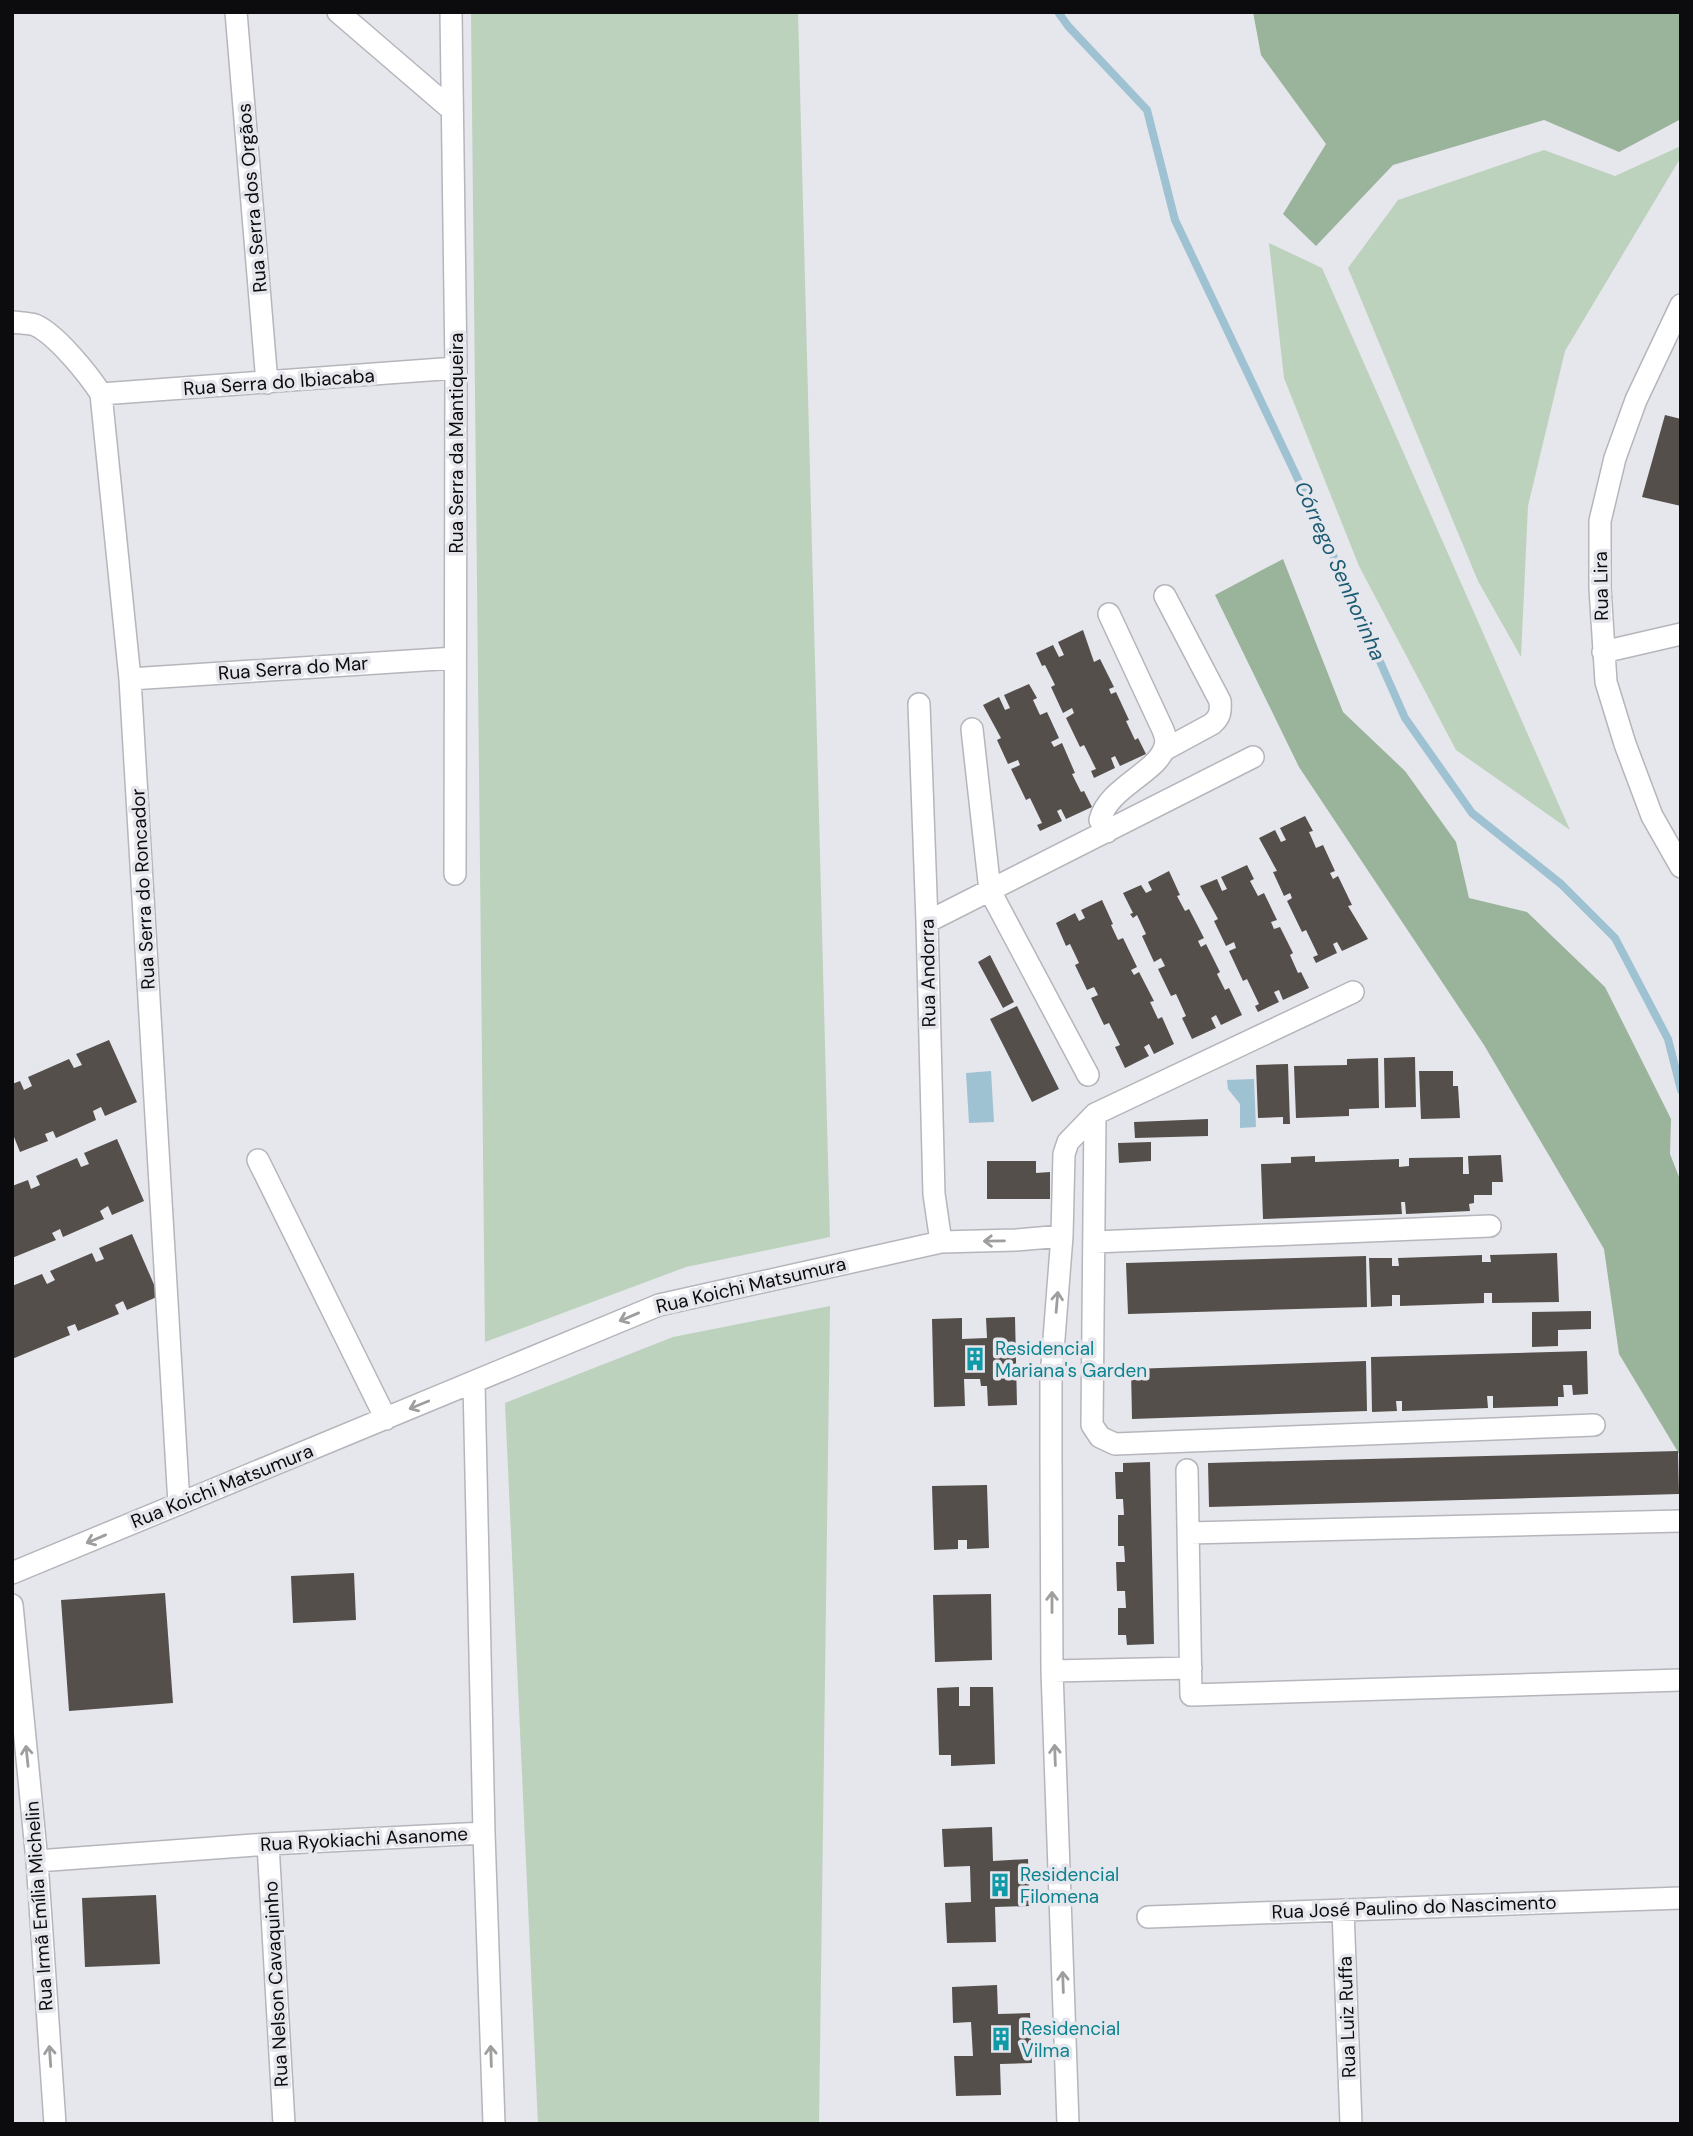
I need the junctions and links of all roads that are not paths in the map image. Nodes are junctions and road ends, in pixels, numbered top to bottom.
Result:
1 (236, 12) edge
2 (338, 12) edge
3 (450, 12) edge
4 (452, 110) junction
5 (1681, 305) edge
6 (12, 322) edge
7 (456, 369) junction
8 (267, 383) junction
9 (101, 394) junction
10 (1165, 596) dead end
11 (1109, 614) dead end
12 (1681, 634) edge
13 (1602, 652) junction
14 (455, 657) junction
15 (130, 678) junction
16 (919, 704) dead end
17 (972, 729) dead end
18 (1164, 750) junction
19 (1253, 757) dead end
20 (1107, 832) junction
21 (1681, 867) edge
22 (455, 874) dead end
23 (990, 891) junction
24 (927, 922) junction
25 (1353, 992) dead end
26 (1088, 1075) dead end
27 (1095, 1114) junction
28 (258, 1160) dead end
29 (1490, 1226) dead end
30 (1062, 1236) junction
31 (941, 1242) junction
32 (1094, 1242) junction
33 (474, 1383) junction
34 (386, 1419) junction
35 (1594, 1426) dead end
36 (1188, 1470) dead end
37 (179, 1504) junction
38 (1681, 1521) edge
39 (1188, 1534) junction
40 (12, 1573) edge
41 (12, 1605) edge
42 (1191, 1668) junction
43 (1052, 1671) junction
44 (1681, 1680) edge
45 (484, 1833) junction
46 (268, 1844) junction
47 (37, 1861) junction
48 (1681, 1898) edge
49 (1343, 1910) junction
50 (1148, 1917) dead end
51 (55, 2124) edge
52 (284, 2124) edge
53 (494, 2124) edge
54 (1068, 2124) edge
55 (1351, 2124) edge

1 - 8 street, Rua Serra dos Orgãos
2 - 4 street
3 - 4 street, Rua Serra da Mantiqueira
4 - 7 street, Rua Serra da Mantiqueira
5 - 13 street, Rua Lira
6 - 9 street
7 - 8 street, Rua Serra do Ibiacaba
7 - 14 street, Rua Serra da Mantiqueira
8 - 9 street, Rua Serra do Ibiacaba
9 - 15 street, Rua Serra do Roncador
10 - 18 street
11 - 18 street
12 - 13 street
13 - 21 street, Rua Lira
14 - 15 street, Rua Serra do Mar
14 - 22 street, Rua Serra da Mantiqueira
15 - 37 street, Rua Serra do Roncador
16 - 24 street, Rua Andorra
17 - 23 street
18 - 20 street
19 - 20 street
20 - 23 street
23 - 24 street
23 - 26 street
24 - 31 street, Rua Andorra
25 - 27 street
27 - 30 street
27 - 32 street
28 - 34 street
29 - 32 street
30 -> 31 street, Rua Koichi Matsumura
43 -> 30 street
31 -> 33 street, Rua Koichi Matsumura
32 - 35 street
33 -> 34 street, Rua Koichi Matsumura
33 - 45 street
34 - 37 street, Rua Koichi Matsumura
36 - 39 street
37 -> 40 street, Rua Koichi Matsumura
38 - 39 street
39 - 42 street
47 -> 41 street, Rua Irmã Emília Michelin
42 - 43 street
42 - 44 street
54 -> 43 street
45 - 46 street, Rua Ryokiachi Asanome
53 -> 45 street, Rua Ryokiachi Asanome
46 - 47 street, Rua Ryokiachi Asanome
46 - 52 street, Rua Nelson Cavaquinho
51 -> 47 street, Rua Irmã Emília Michelin
48 - 49 street, Rua José Paulino do Nascimento
49 - 50 street, Rua José Paulino do Nascimento
49 - 55 street, Rua Luiz Ruffa

